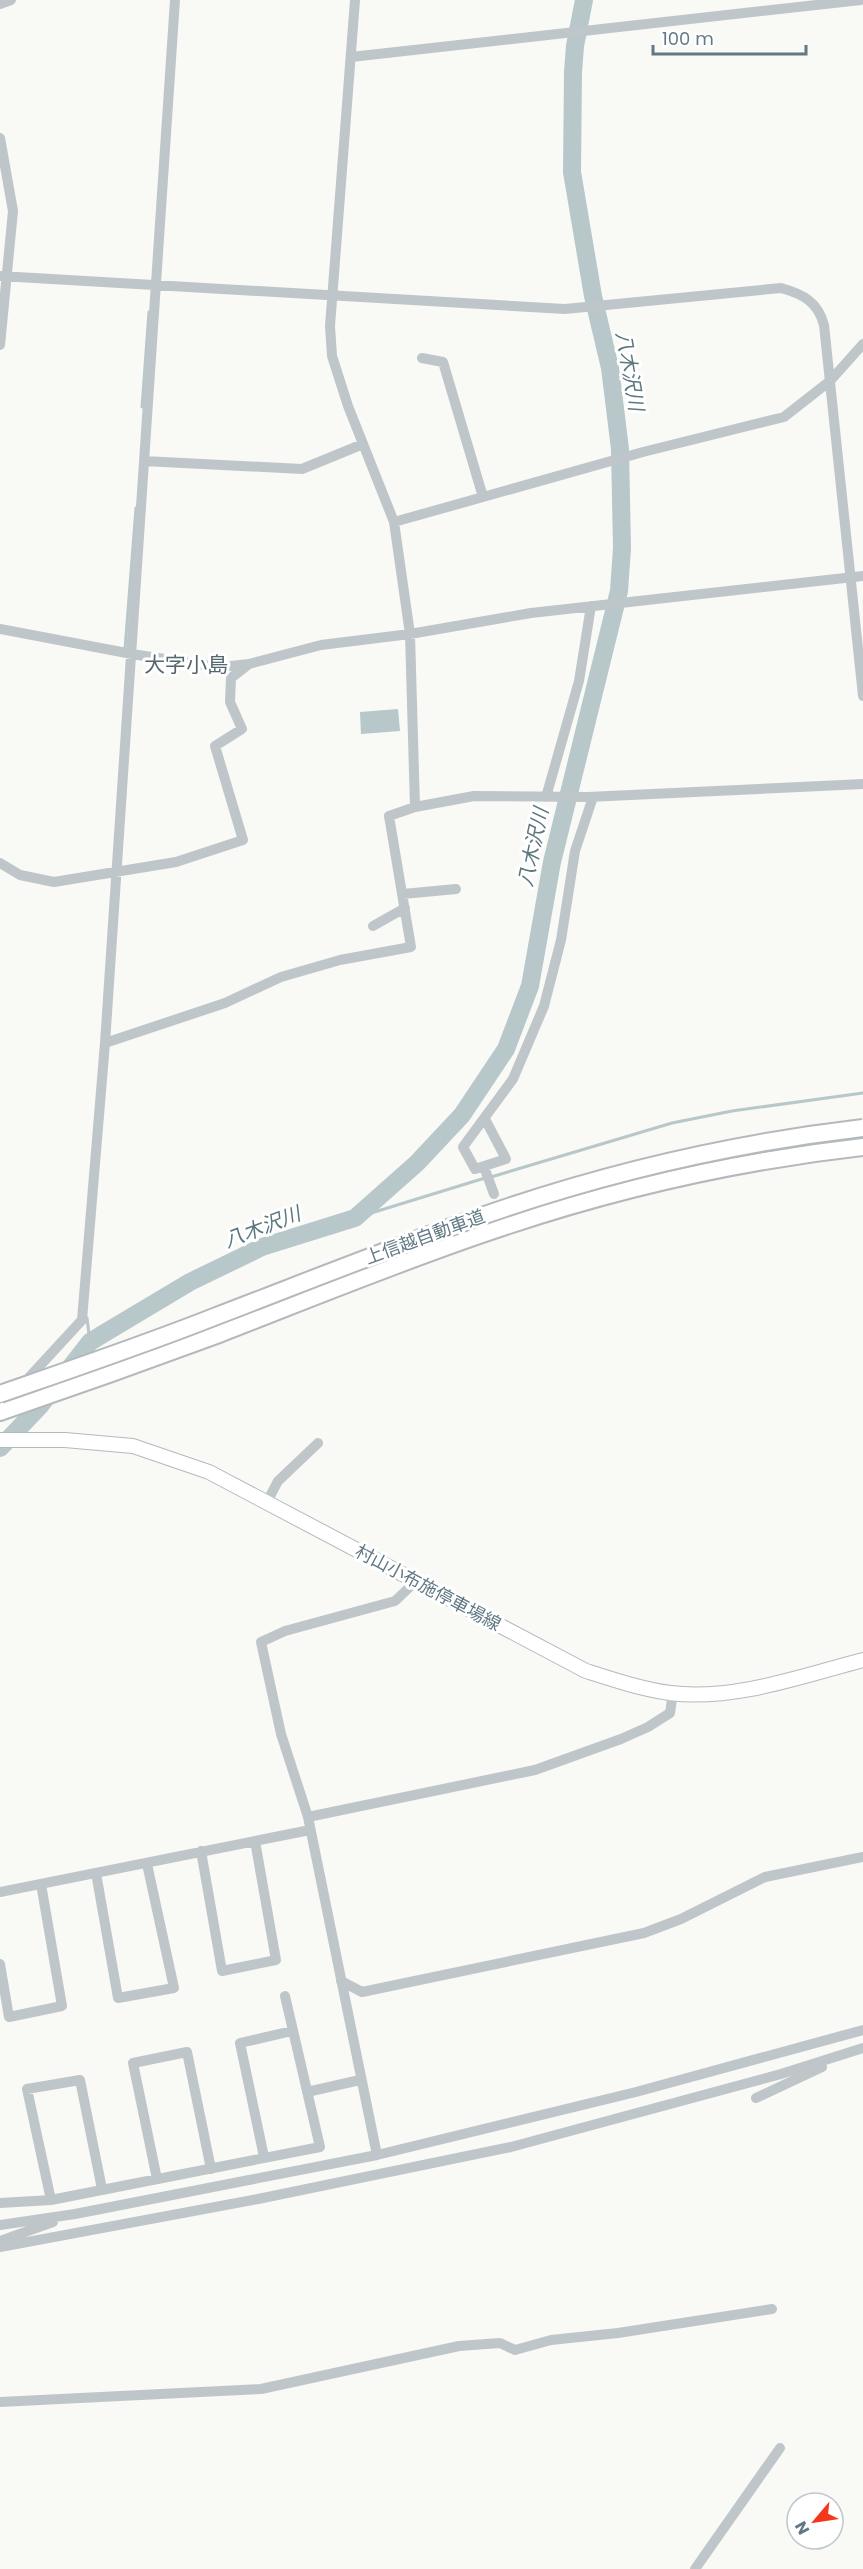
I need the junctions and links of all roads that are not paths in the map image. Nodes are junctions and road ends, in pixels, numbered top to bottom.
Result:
1 (11, 0) edge
2 (176, 0) edge
3 (355, 0) edge
4 (861, 0) edge
5 (0, 4) edge
6 (351, 57) junction
7 (0, 138) edge
8 (3, 277) edge
9 (157, 286) junction
10 (332, 294) junction
11 (863, 344) edge
12 (0, 345) edge
13 (422, 358) dead end
14 (830, 381) junction
15 (363, 444) junction
16 (144, 461) junction
17 (483, 497) junction
18 (394, 522) junction
19 (863, 576) edge
20 (851, 577) junction
21 (594, 605) junction
22 (0, 628) edge
23 (410, 634) junction
24 (132, 654) junction
25 (249, 664) junction
26 (863, 696) edge
27 (863, 784) edge
28 (546, 797) junction
29 (590, 797) junction
30 (415, 807) junction
31 (0, 863) edge
32 (117, 873) junction
33 (456, 889) dead end
34 (403, 894) junction
35 (405, 908) junction
36 (373, 926) dead end
37 (105, 1043) junction
38 (485, 1119) junction
39 (863, 1128) edge
40 (863, 1147) edge
41 (484, 1167) junction
42 (494, 1194) dead end
43 (0, 1394) edge
44 (0, 1410) edge
45 (0, 1440) edge
46 (318, 1443) dead end
47 (266, 1504) junction
48 (416, 1581) junction
49 (863, 1660) edge
50 (672, 1693) junction
51 (308, 1817) junction
52 (310, 1830) junction
53 (255, 1841) junction
54 (201, 1851) junction
55 (863, 1857) edge
56 (147, 1864) junction
57 (96, 1873) junction
58 (41, 1884) junction
59 (0, 1892) edge
60 (0, 1964) edge
61 (341, 1981) junction
62 (285, 1996) dead end
63 (863, 2030) edge
64 (292, 2031) junction
65 (862, 2048) edge
66 (360, 2080) junction
67 (307, 2092) junction
68 (756, 2098) dead end
69 (377, 2154) junction
70 (264, 2157) junction
71 (211, 2169) junction
72 (157, 2179) junction
73 (102, 2189) junction
74 (51, 2200) junction
75 (0, 2203) edge
76 (75, 2214) junction
77 (0, 2225) edge
78 (0, 2241) edge
79 (0, 2247) edge
80 (772, 2309) dead end
81 (0, 2402) edge
82 (780, 2448) dead end
83 (695, 2569) edge

1 - 5 street
2 - 9 street
3 - 6 street
4 - 6 street
6 - 10 street
7 - 8 street
8 - 9 street
8 - 12 street
9 - 10 street
9 - 16 street
10 - 14 street
10 - 15 street
11 - 14 street
13 - 17 street
14 - 17 street
14 - 20 street
15 - 16 street
15 - 18 street
16 - 24 street
17 - 18 street
18 - 23 street
19 - 20 street
20 - 21 street
20 - 26 street
21 - 23 street
21 - 28 street
22 - 24 street
23 - 25 street
23 - 30 street
24 - 25 street
24 - 32 street
25 - 32 street
27 - 29 street
28 - 29 street
28 - 30 street
29 - 38 street
30 - 34 street
31 - 32 street
32 - 37 street
33 - 34 street
34 - 35 street
35 - 36 street
35 - 37 street
37 - 44 street
38 - 41 street
38 - 41 street
39 - 43 highway, 上信越自動車道, bridge
40 - 44 highway, 上信越自動車道
41 - 42 street
45 - 47 main road, 村山小布施停車場線
46 - 47 street
47 - 48 main road, 村山小布施停車場線
48 - 50 main road, 村山小布施停車場線
48 - 51 street
49 - 50 main road, 村山小布施停車場線
50 - 51 street
51 - 52 street
52 - 53 street
52 - 61 street
53 - 54 street
53 - 54 street
54 - 56 street
55 - 61 street
56 - 57 street
56 - 57 street
57 - 58 street
58 - 59 street
58 - 60 street
61 - 66 street
62 - 64 street
63 - 69 street
64 - 67 street
64 - 70 street
65 - 68 street
65 - 79 street
66 - 67 street
66 - 69 street
67 - 70 street
69 - 76 street
70 - 71 street
71 - 72 street
71 - 72 street
72 - 73 street
73 - 74 street
73 - 74 street
74 - 75 street
76 - 77 street
76 - 78 street
80 - 81 street
82 - 83 street

